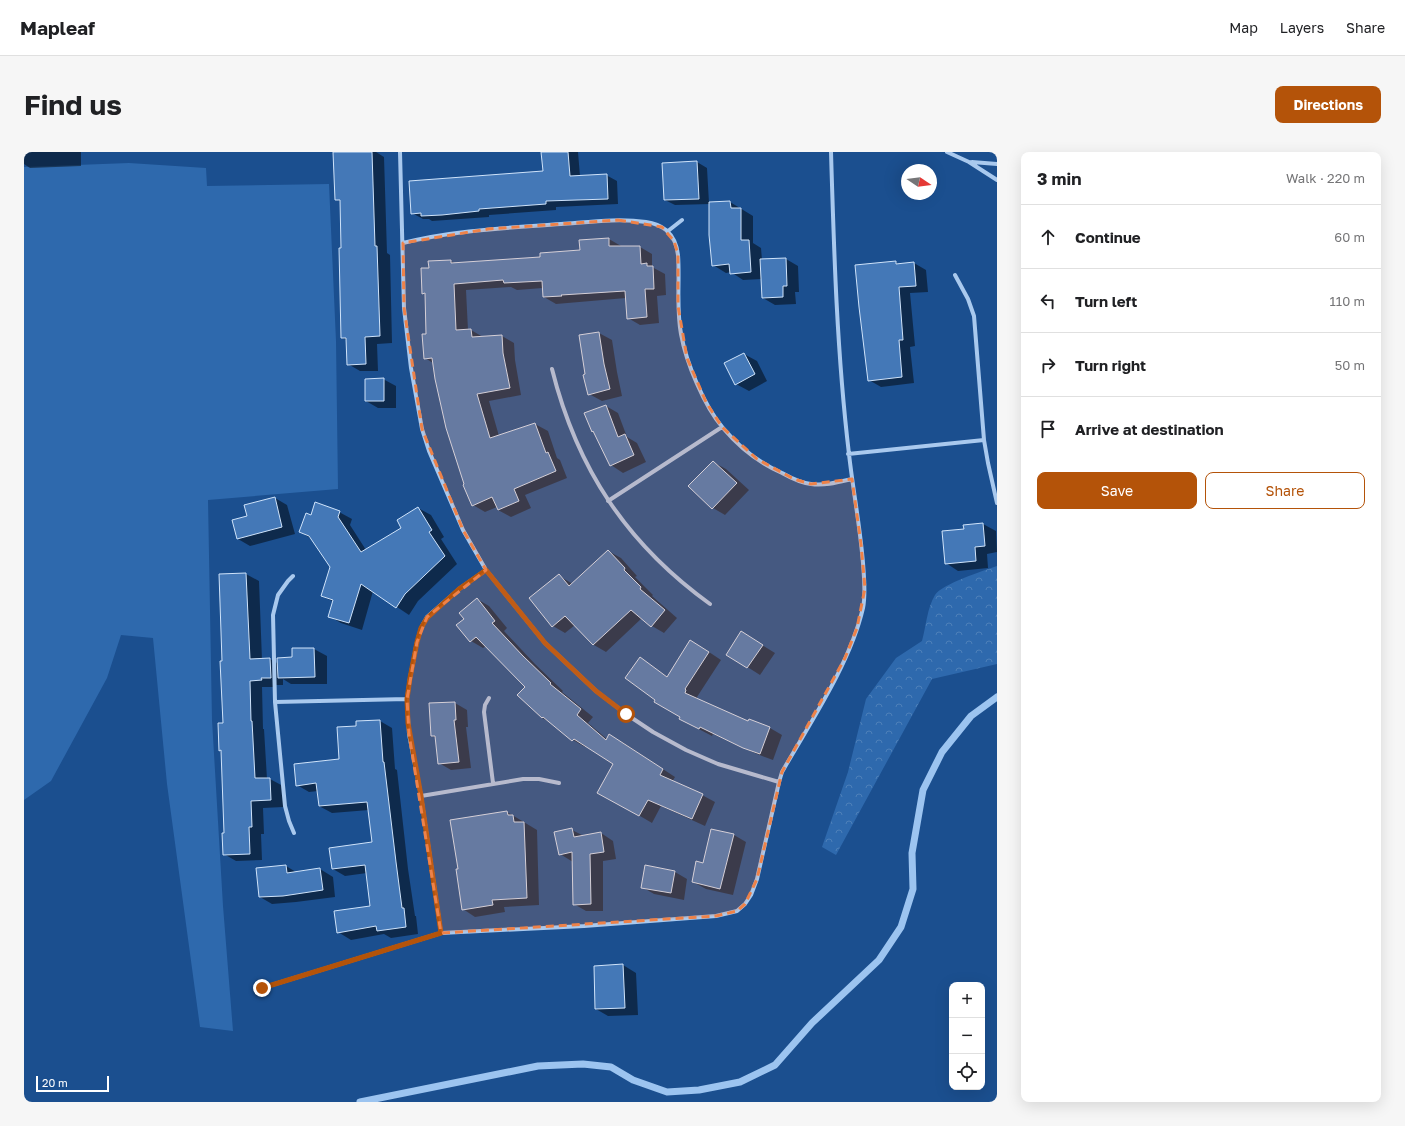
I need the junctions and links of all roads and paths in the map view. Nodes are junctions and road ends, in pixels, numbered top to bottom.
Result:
1 (400, 152) edge
2 (831, 152) edge
3 (947, 152) edge
4 (969, 162) junction
5 (997, 164) edge
6 (997, 180) edge
7 (682, 220) dead end
8 (668, 231) junction
9 (402, 243) junction
10 (955, 276) dead end
11 (552, 369) dead end
12 (722, 427) junction
13 (984, 440) junction
14 (848, 454) junction
15 (852, 479) junction
16 (608, 501) junction
17 (997, 503) edge
18 (486, 570) junction
19 (293, 576) dead end
20 (710, 604) dead end
21 (489, 698) dead end
22 (407, 699) junction
23 (276, 702) junction
24 (779, 782) junction
25 (493, 783) junction
26 (560, 783) dead end
27 (421, 796) junction
28 (294, 833) dead end
29 (441, 933) junction
30 (262, 988) dead end

1 - 9 street
2 - 14 street
3 - 4 street
4 - 5 street
4 - 6 street
7 - 8 street
8 - 9 street
8 - 12 street
9 - 18 street
10 - 13 street
11 - 16 street
12 - 15 street
12 - 16 street
13 - 14 street
13 - 17 street
14 - 15 street
15 - 24 street
16 - 20 street
18 - 22 street
18 - 24 street
19 - 23 street
21 - 25 street
22 - 23 street
22 - 27 street
23 - 28 street
24 - 29 street
25 - 26 street
25 - 27 street
27 - 29 street
29 - 30 street

